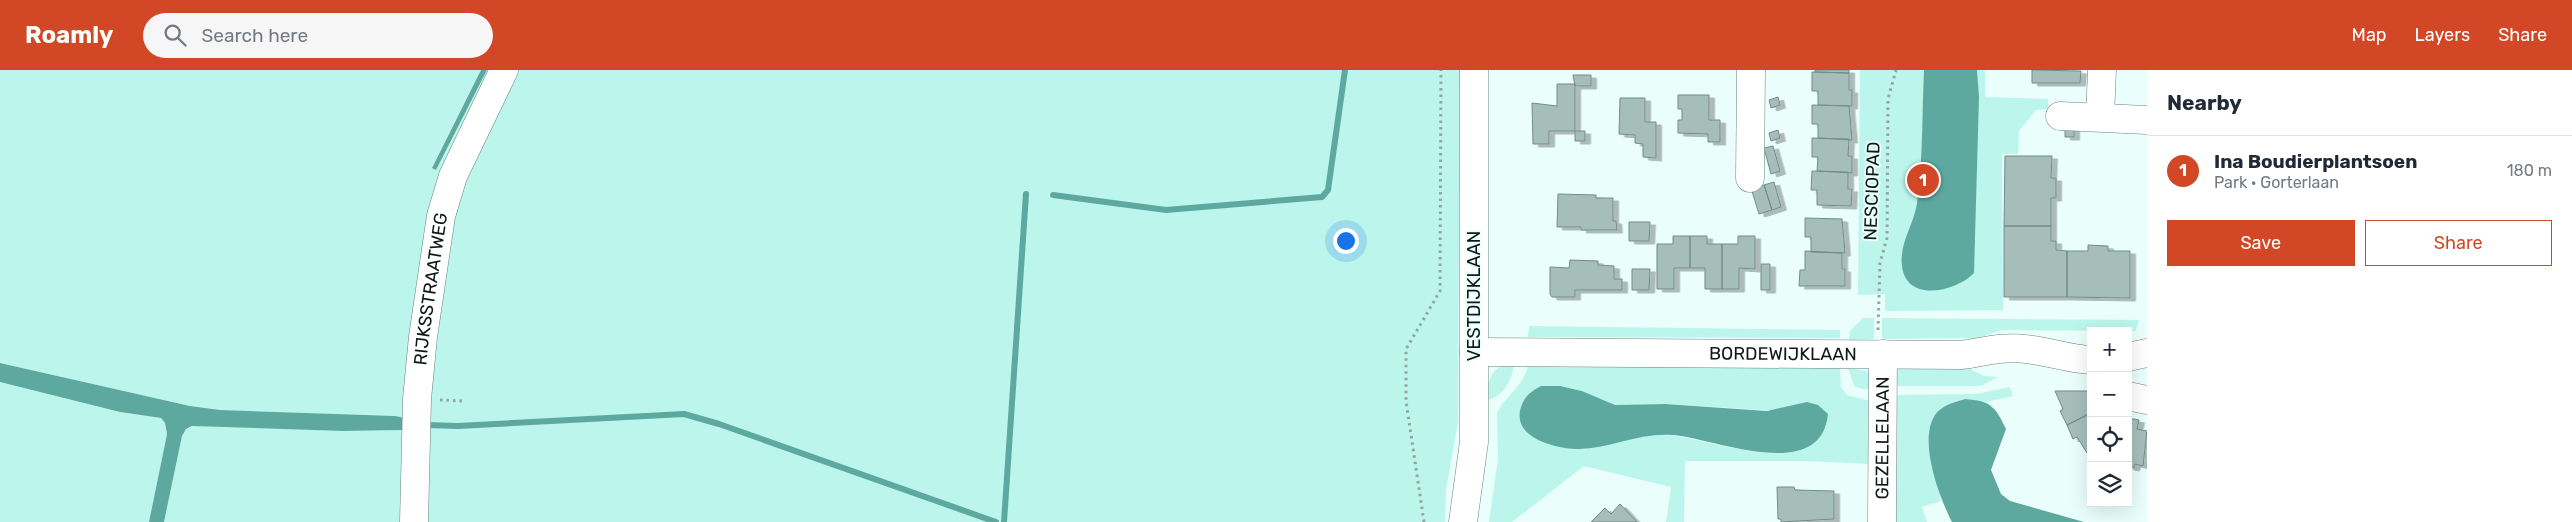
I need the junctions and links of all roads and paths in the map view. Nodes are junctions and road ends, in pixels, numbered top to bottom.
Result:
1 (504, 70) edge
2 (1441, 70) edge
3 (1474, 70) edge
4 (1751, 70) edge
5 (1896, 70) edge
6 (2102, 70) edge
7 (2060, 116) dead end
8 (2100, 117) junction
9 (2147, 120) edge
10 (1750, 178) dead end
11 (1878, 314) dead end
12 (1474, 352) junction
13 (1883, 354) junction
14 (2147, 354) edge
15 (2132, 357) edge
16 (2087, 360) edge
17 (2132, 397) edge
18 (2147, 400) edge
19 (414, 522) edge
20 (1424, 522) edge
21 (1463, 522) edge
22 (1882, 522) edge

1 - 19 street, RIJKSSTRAATWEG
2 - 20 path
3 - 12 street, VESTDIJKLAAN
4 - 10 street
5 - 11 path, NESCIOPAD
6 - 8 street
7 - 8 street
8 - 9 street
12 - 13 street, BORDEWIJKLAAN
12 - 21 street, VESTDIJKLAAN
13 - 16 street, BORDEWIJKLAAN
13 - 22 street, GEZELLELAAN
14 - 15 street
17 - 18 street

